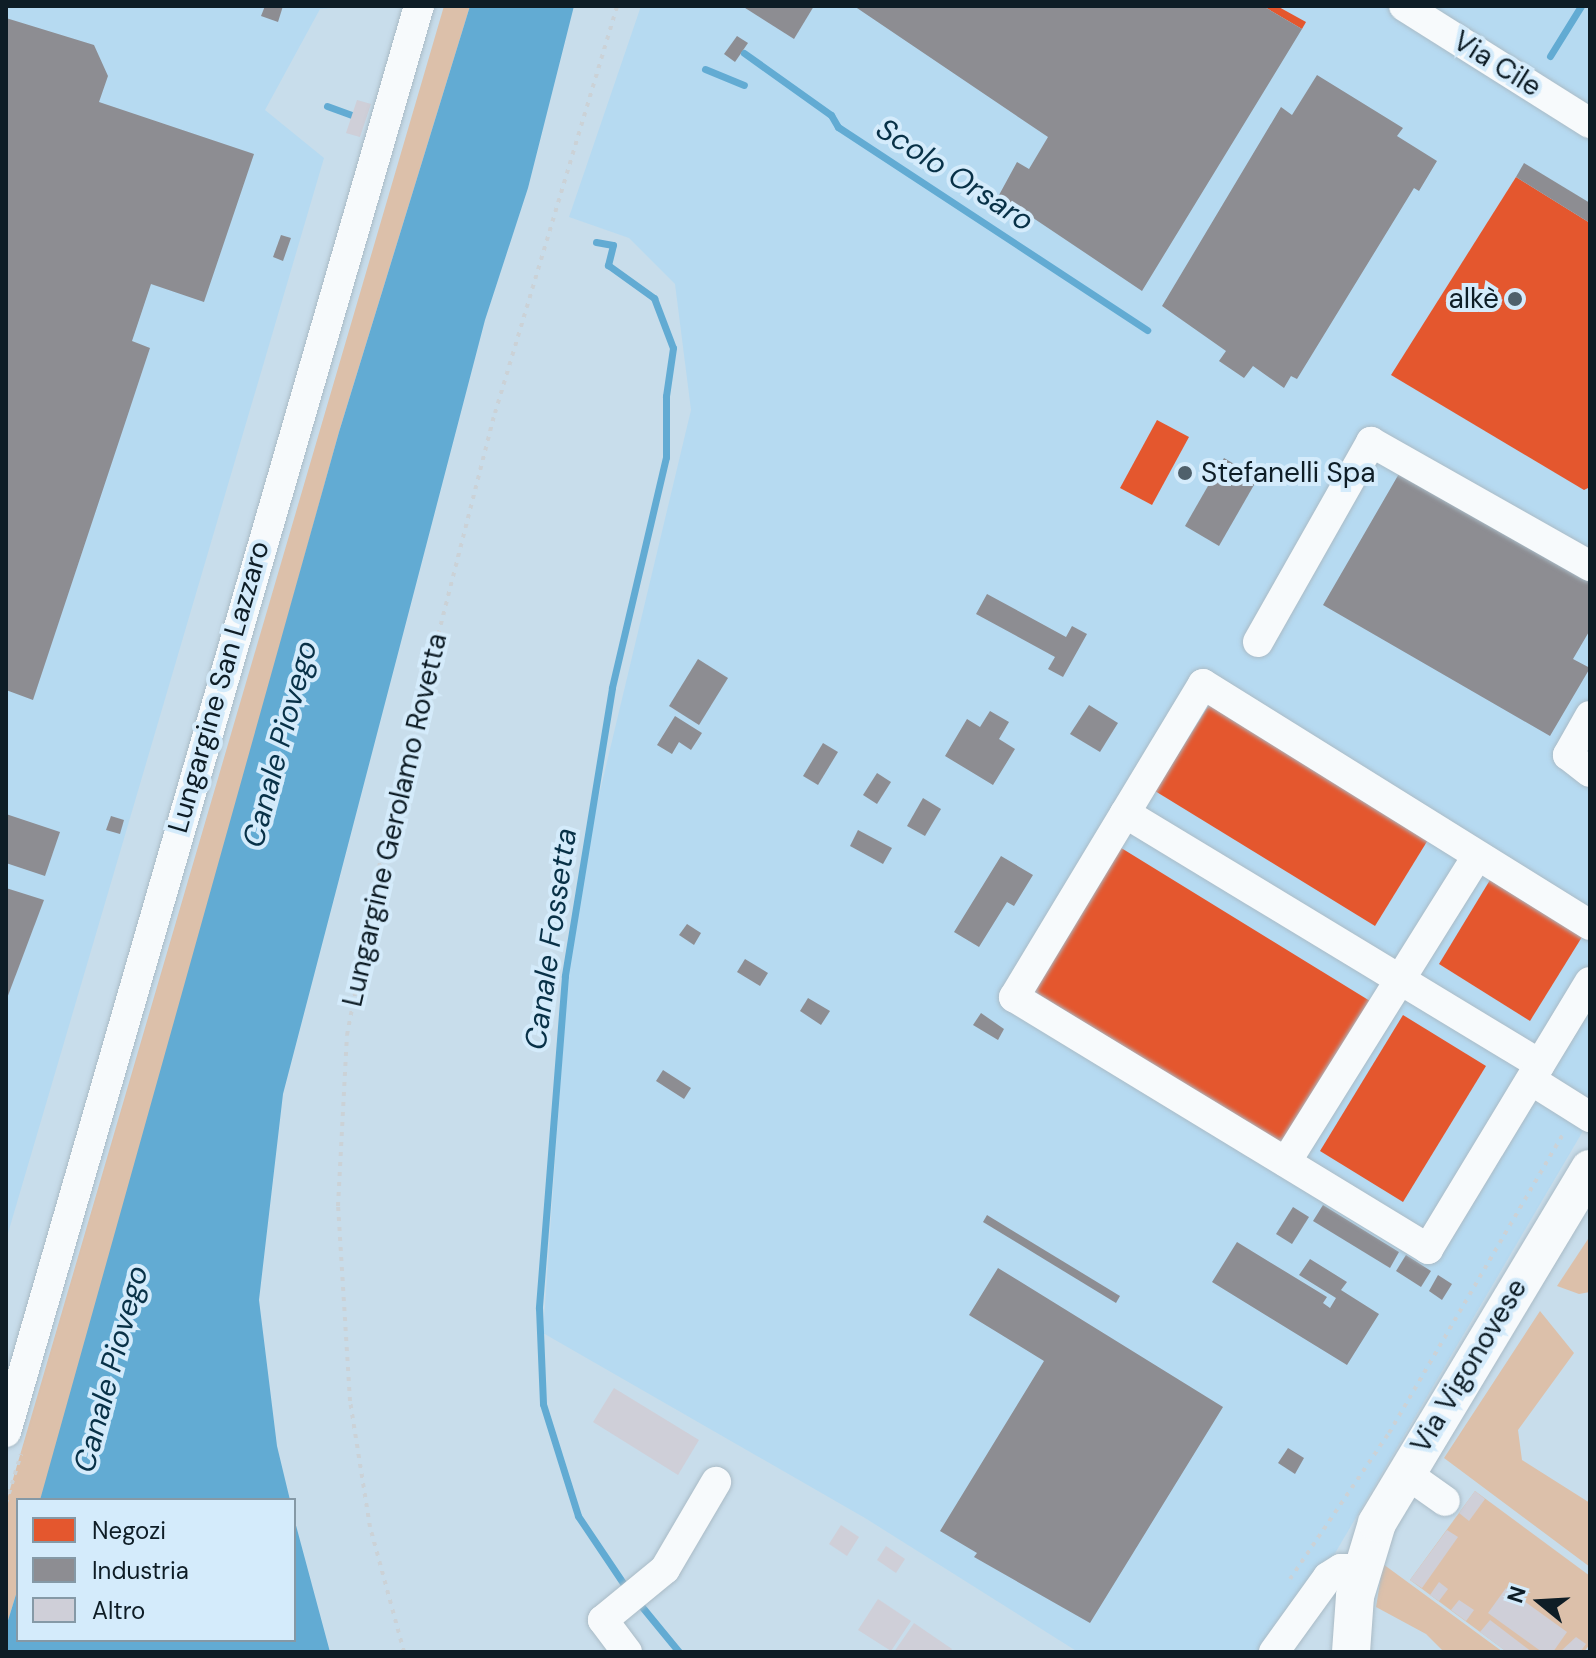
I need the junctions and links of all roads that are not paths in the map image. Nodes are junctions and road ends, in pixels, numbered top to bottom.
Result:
1 (419, 6) edge
2 (1404, 6) edge
3 (1590, 123) edge
4 (1590, 566) edge
5 (1258, 642) dead end
6 (1590, 716) edge
7 (1579, 764) edge
8 (1125, 813) junction
9 (1477, 856) junction
10 (1590, 925) edge
11 (1401, 980) junction
12 (1590, 982) edge
13 (1536, 1072) junction
14 (1579, 1121) edge
15 (1286, 1162) junction
16 (1590, 1169) edge
17 (6, 1432) edge
18 (1404, 1472) junction
19 (716, 1482) dead end
20 (1445, 1501) dead end
21 (1361, 1569) junction
22 (627, 1652) edge
23 (1274, 1652) edge
24 (1351, 1652) edge

1 - 17 street, Lungargine San Lazzaro
2 - 3 street, Via Cile
4 - 5 street
6 - 7 street
8 - 9 street
8 - 11 street
8 - 15 street
9 - 10 street
9 - 11 street
11 - 13 street
11 - 15 street
12 - 13 street
13 - 14 street
13 - 15 street
16 - 18 main road, Via Vigonovese
18 - 20 street
18 - 21 main road, Via Vigonovese
19 - 22 street
21 - 23 street
21 - 24 main road, Via Vigonovese

